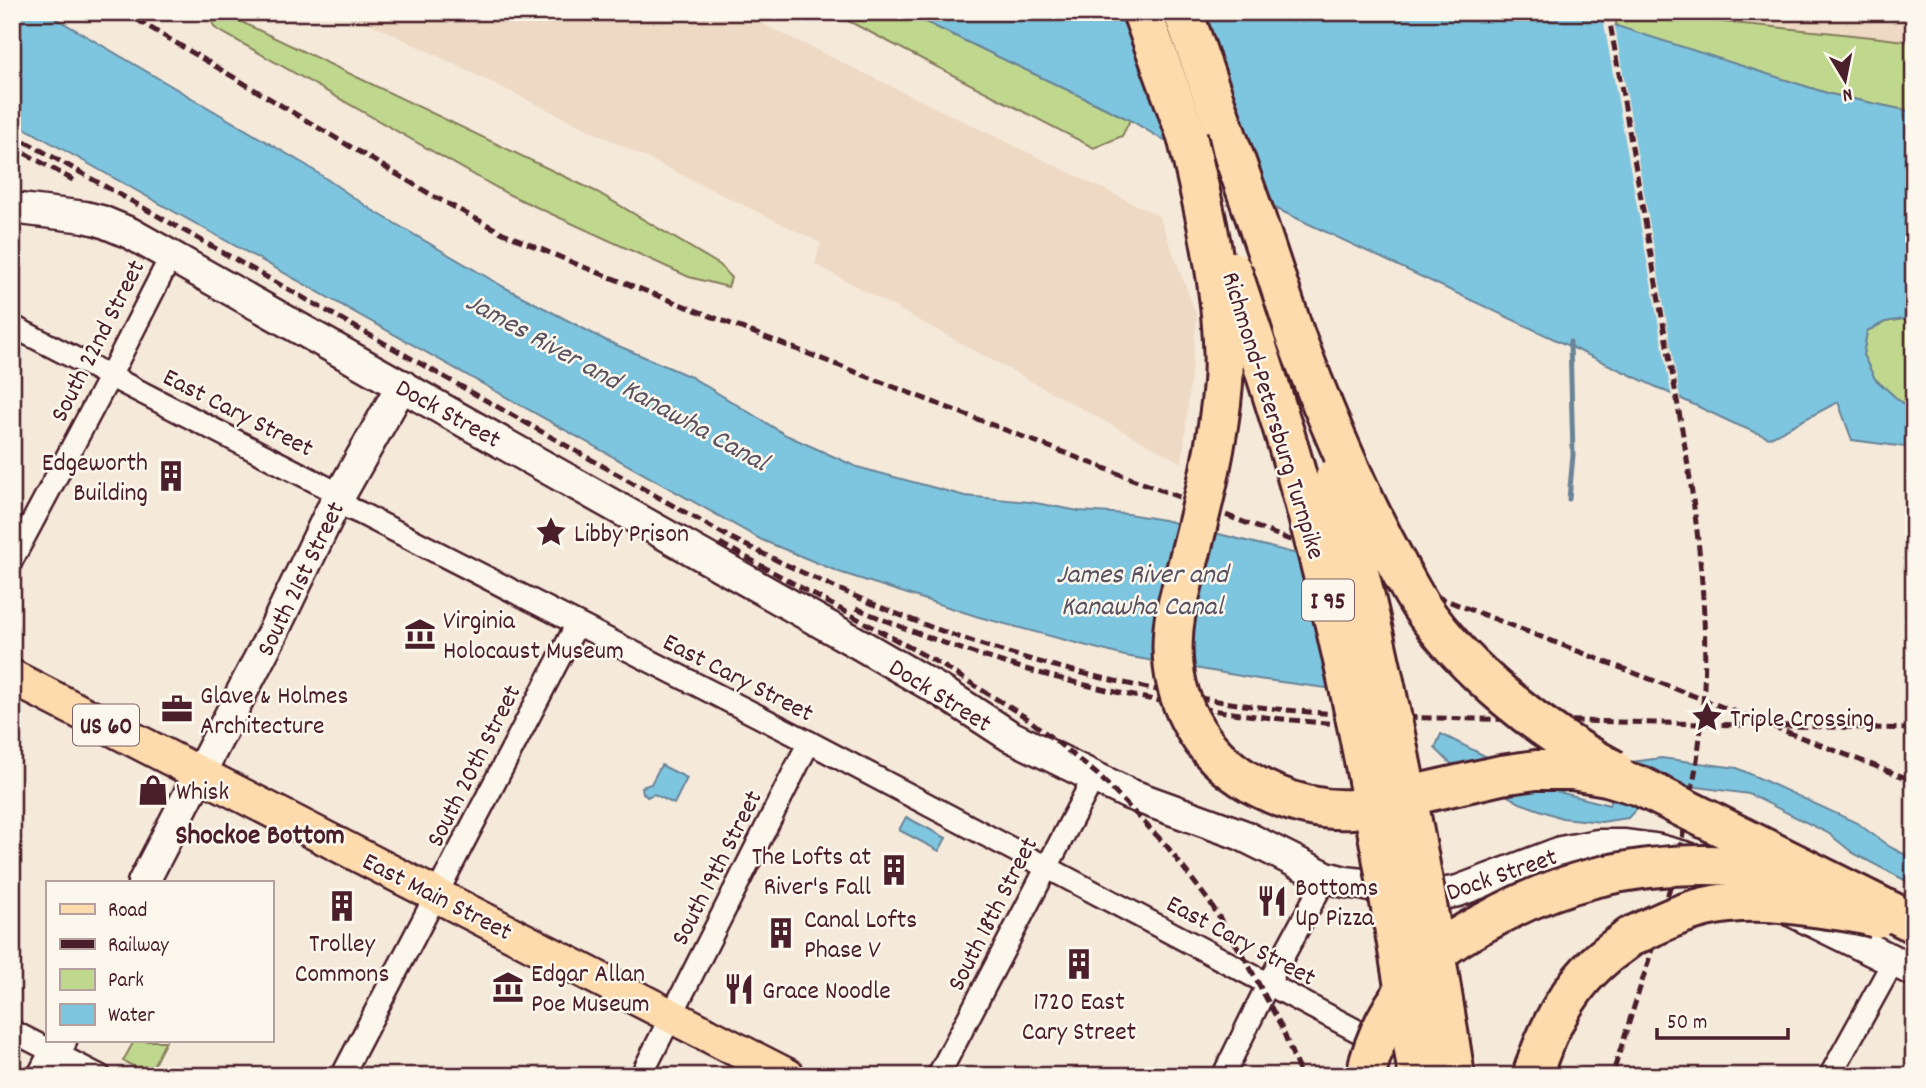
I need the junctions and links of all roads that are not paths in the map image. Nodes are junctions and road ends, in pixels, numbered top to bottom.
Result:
1 (1142, 12) edge
2 (1184, 12) edge
3 (1186, 136) junction
4 (12, 208) edge
5 (171, 256) junction
6 (12, 326) edge
7 (1293, 330) junction
8 (110, 376) junction
9 (402, 385) junction
10 (339, 498) junction
11 (12, 560) edge
12 (577, 624) junction
13 (12, 677) edge
14 (809, 742) junction
15 (200, 773) junction
16 (1094, 776) junction
17 (1046, 867) junction
18 (1326, 877) junction
19 (144, 881) edge
20 (1852, 893) junction
21 (436, 894) junction
22 (1914, 923) edge
23 (1907, 955) edge
24 (1268, 984) junction
25 (671, 1016) junction
26 (12, 1031) edge
27 (53, 1056) edge
28 (100, 1076) edge
29 (342, 1076) edge
30 (641, 1076) edge
31 (789, 1076) edge
32 (938, 1076) edge
33 (1223, 1076) edge
34 (1366, 1076) edge
35 (1418, 1076) edge
36 (1442, 1076) edge
37 (1455, 1076) edge
38 (1532, 1076) edge
39 (1830, 1076) edge

1 - 3 highway, Richmond-Petersburg Turnpike / I 95
2 - 7 highway, Richmond-Petersburg Turnpike / I 95
3 - 22 highway, bridge
3 - 35 highway, Richmond-Petersburg Turnpike / I 95, bridge
4 - 5 main road, Dock Street
5 - 8 street, South 22nd Street
5 - 9 main road, Dock Street
6 - 8 street, East Cary Street
7 - 20 highway, bridge
7 - 37 highway, Richmond-Petersburg Turnpike / I 95, bridge
8 - 10 street, East Cary Street
8 - 11 street, South 22nd Street
9 - 10 main road, South 21st Street
9 - 16 main road, Dock Street
10 - 12 street, East Cary Street
10 - 15 main road, South 21st Street
12 - 14 street, East Cary Street
12 - 21 street, South 20th Street
13 - 15 main road, East Main Street / US 60
14 - 17 street, East Cary Street
14 - 25 street, South 19th Street
15 - 19 main road, South 21st Street
15 - 21 main road, East Main Street / US 60
16 - 17 street, South 18th Street
16 - 18 main road, Dock Street
17 - 24 street, East Cary Street
17 - 32 street, South 18th Street
18 - 23 main road, Dock Street
18 - 24 street
20 - 22 highway, bridge
20 - 34 highway, bridge
21 - 25 main road, East Main Street / US 60
21 - 29 street, South 20th Street
23 - 38 highway, bridge
23 - 39 street
24 - 33 street
24 - 36 street, East Cary Street
25 - 30 street, South 19th Street
25 - 31 main road, East Main Street / US 60
26 - 27 street
27 - 28 street

